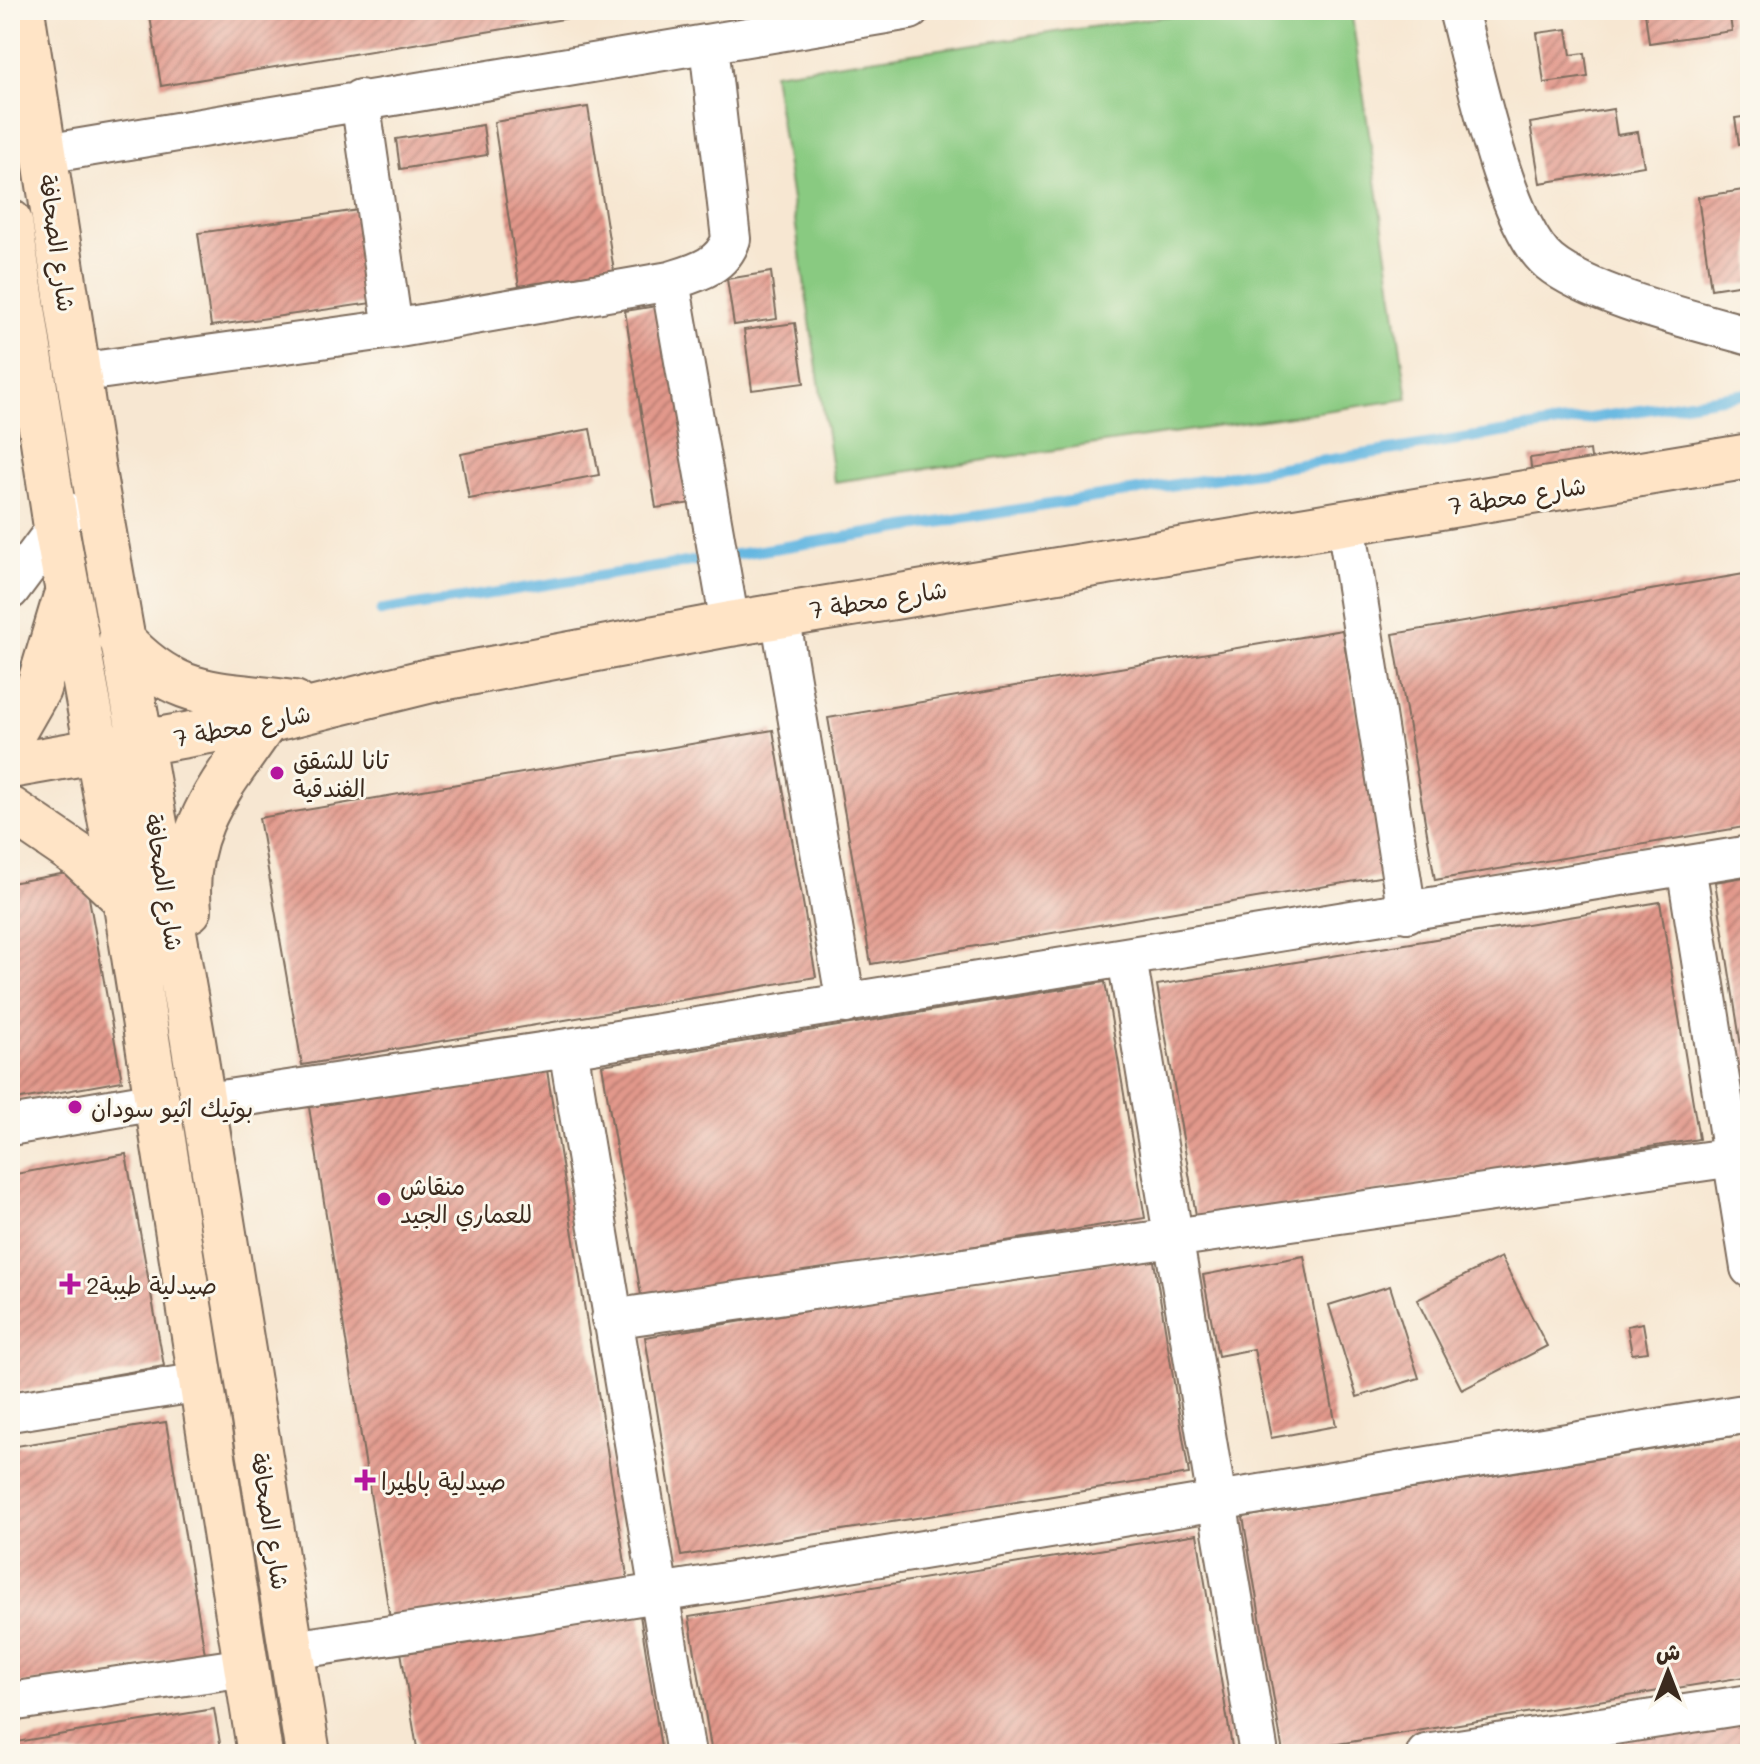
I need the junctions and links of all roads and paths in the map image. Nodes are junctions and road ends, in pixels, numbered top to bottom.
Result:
1 (22, 10) edge
2 (910, 10) edge
3 (1458, 10) edge
4 (772, 21) edge
5 (709, 45) junction
6 (360, 99) junction
7 (45, 154) junction
8 (10, 222) edge
9 (670, 281) junction
10 (393, 329) junction
11 (1750, 336) edge
12 (77, 373) junction
13 (1750, 456) edge
14 (94, 476) junction
15 (1346, 523) junction
16 (56, 527) junction
17 (68, 589) junction
18 (10, 590) edge
19 (780, 615) junction
20 (730, 624) junction
21 (121, 639) junction
22 (336, 707) junction
23 (266, 721) junction
24 (10, 738) edge
25 (143, 745) junction
26 (99, 753) junction
27 (10, 766) edge
28 (10, 809) edge
29 (1750, 855) edge
30 (1686, 866) junction
31 (125, 899) junction
32 (1407, 913) junction
33 (1127, 958) junction
34 (846, 1004) junction
35 (192, 1035) junction
36 (568, 1048) junction
37 (157, 1101) junction
38 (201, 1103) junction
39 (10, 1126) edge
40 (1734, 1157) junction
41 (1175, 1239) junction
42 (1750, 1268) edge
43 (611, 1319) junction
44 (202, 1382) junction
45 (10, 1412) edge
46 (1750, 1413) edge
47 (1218, 1499) junction
48 (658, 1595) junction
49 (292, 1650) junction
50 (246, 1667) junction
51 (10, 1702) edge
52 (1750, 1704) edge
53 (260, 1754) edge
54 (308, 1754) edge
55 (686, 1754) edge
56 (1259, 1754) edge
57 (1426, 1754) edge

1 - 7 main road, شارع الصحافة
2 - 4 street
3 - 11 street
4 - 5 street
5 - 6 street
5 - 9 street
6 - 7 street
6 - 10 street
7 - 12 main road, شارع الصحافة
8 - 16 main road, شارع الصحافة
9 - 10 street
9 - 20 street
10 - 12 street
12 - 14 main road, شارع الصحافة
13 - 15 main road, شارع محطة 7
14 - 16 street
14 - 21 main road, شارع الصحافة
15 - 19 main road, شارع محطة 7
15 - 32 street
16 - 17 main road, شارع الصحافة
16 - 18 street
17 - 24 main road
17 - 26 main road, شارع الصحافة
19 - 20 main road, شارع محطة 7
19 - 34 street
20 - 22 main road, شارع محطة 7
21 - 22 main road
21 - 25 main road, شارع الصحافة
22 - 23 main road, شارع محطة 7
23 - 25 main road, شارع محطة 7
23 - 35 main road
25 - 26 main road, شارع محطة 7
25 - 35 main road, شارع الصحافة
26 - 27 main road, شارع محطة 7
26 - 31 main road, شارع الصحافة
28 - 31 main road
29 - 30 street
30 - 32 street
30 - 40 street
31 - 37 main road, شارع الصحافة
32 - 33 street
33 - 34 street
33 - 41 street
34 - 36 street
35 - 38 main road, شارع الصحافة
36 - 38 street
36 - 43 street
37 - 39 street
37 - 44 main road, شارع الصحافة
38 - 49 main road, شارع الصحافة
40 - 41 street
40 - 42 street
41 - 43 street
41 - 47 street
43 - 48 street
44 - 45 street
44 - 50 main road, شارع الصحافة
46 - 47 street
47 - 48 street
47 - 56 street
48 - 49 street
48 - 55 street
49 - 54 main road, شارع الصحافة
50 - 51 street
50 - 53 main road, شارع الصحافة
52 - 57 street

